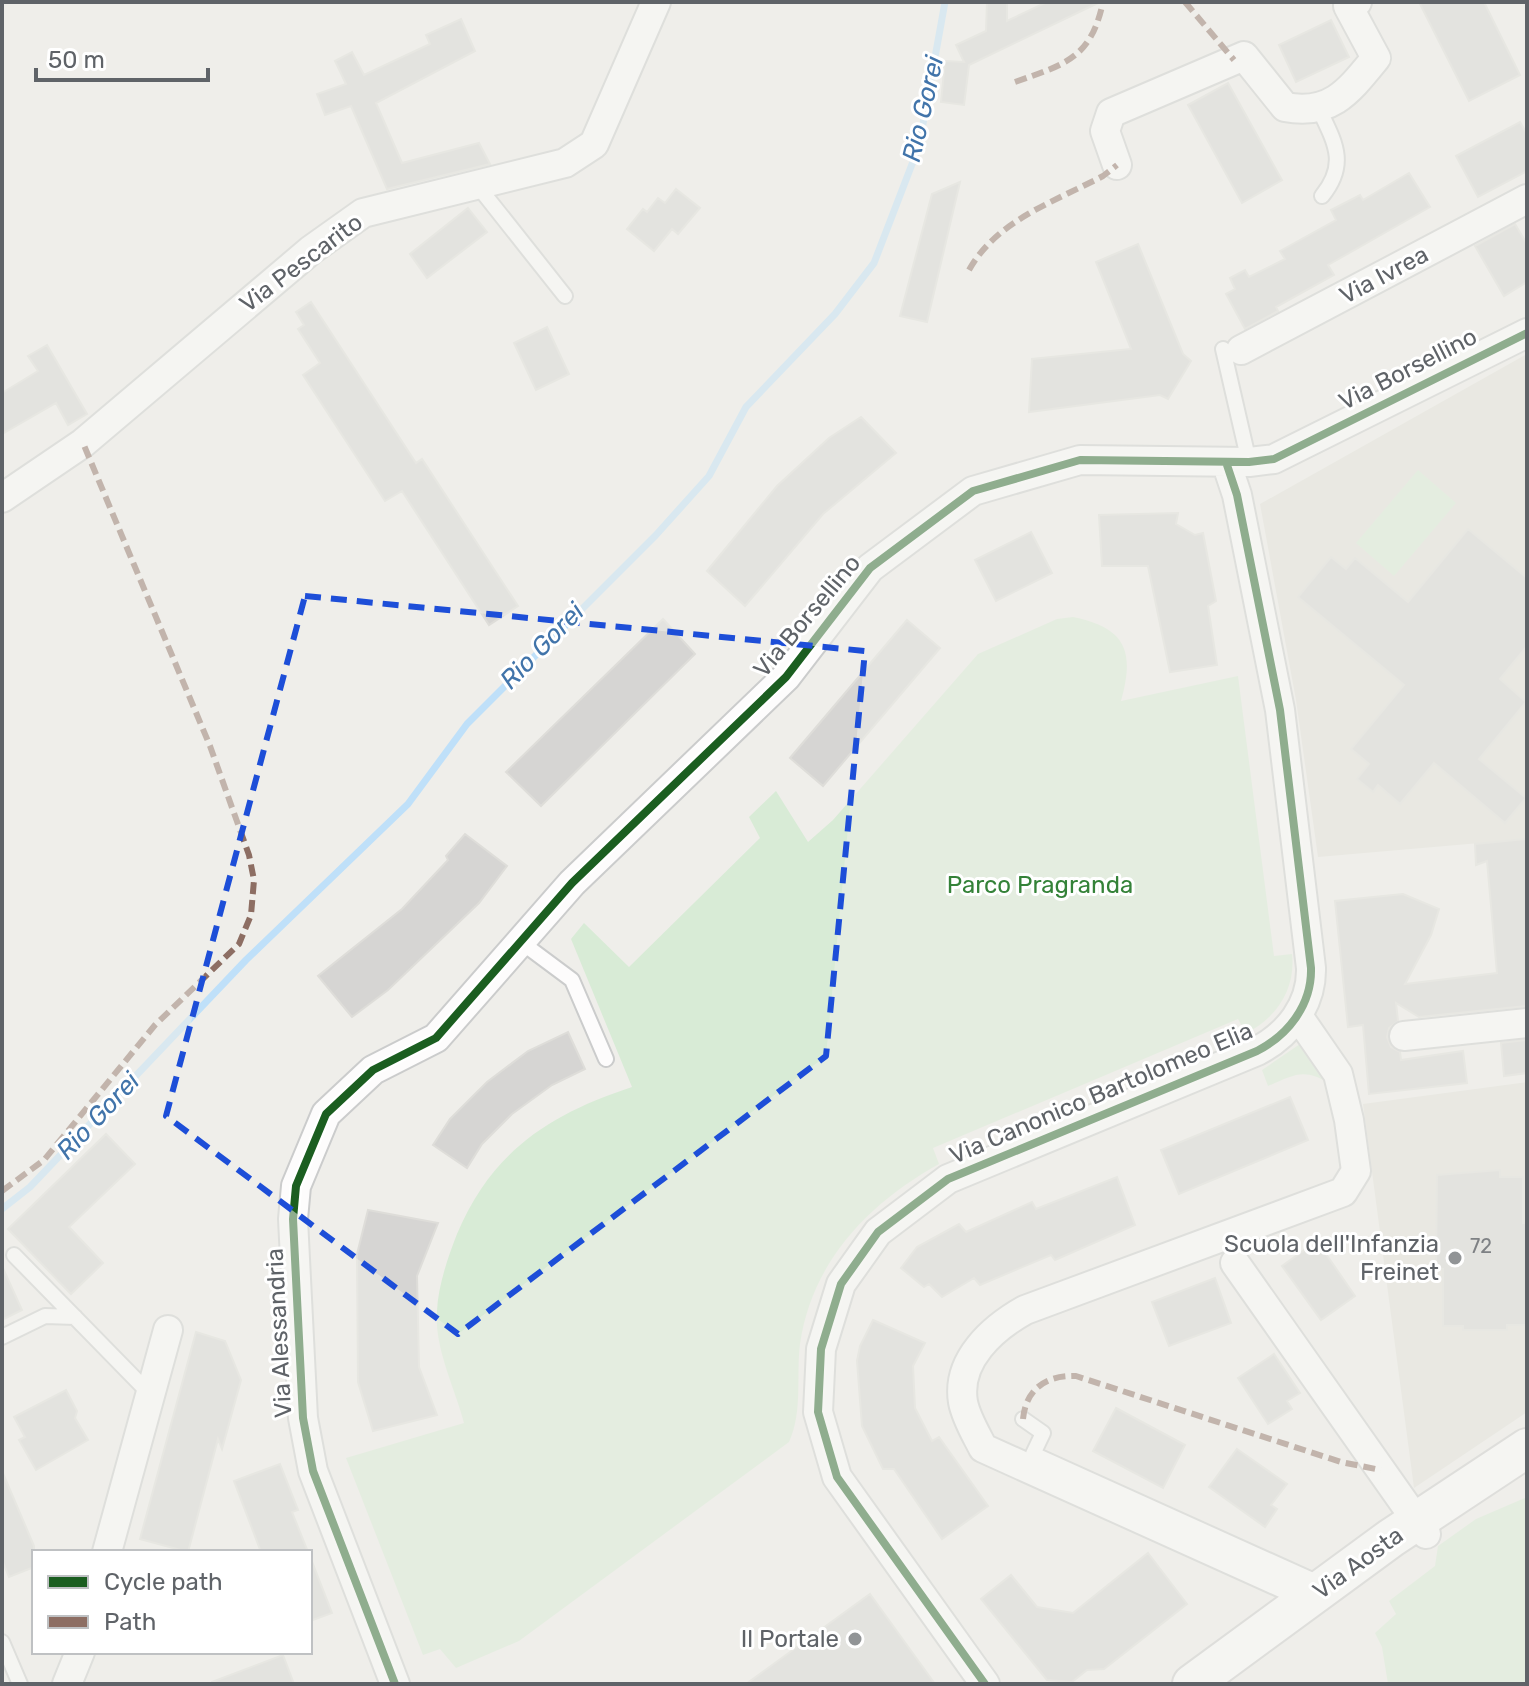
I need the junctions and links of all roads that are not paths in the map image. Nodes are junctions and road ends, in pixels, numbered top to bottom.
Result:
1 (656, 2) edge
2 (1357, 2) edge
3 (1318, 107) junction
4 (1117, 165) dead end
5 (477, 185) junction
6 (1322, 196) dead end
7 (1527, 199) edge
8 (565, 296) dead end
9 (1527, 333) edge
10 (1232, 350) joint
11 (1238, 462) junction
12 (2, 498) edge
13 (521, 942) junction
14 (1298, 1016) junction
15 (1527, 1023) edge
16 (1404, 1036) dead end
17 (606, 1059) dead end
18 (326, 1114) joint
19 (14, 1255) dead end
20 (1235, 1263) dead end
21 (75, 1317) junction
22 (168, 1330) dead end
23 (2, 1337) edge
24 (150, 1394) junction
25 (1023, 1419) dead end
26 (1527, 1448) edge
27 (1527, 1475) edge
28 (1422, 1527) junction
29 (108, 1550) edge
30 (1318, 1591) junction
31 (2, 1642) edge
32 (79, 1654) edge
33 (20, 1684) edge
34 (67, 1684) edge
35 (395, 1684) edge
36 (985, 1684) edge
37 (1192, 1684) edge
38 (1234, 1684) edge

1 - 5 street, Via Pescarito
2 - 3 street
3 - 4 street
3 - 6 lane
5 - 8 lane
5 - 12 street, Via Pescarito
7 - 10 street, Via Ivrea
9 - 11 street, Via Borsellino
10 - 11 lane
11 - 13 street, Via Borsellino
11 - 14 street, Via Canonico Bartolomeo Elia
13 - 17 lane
13 - 18 street, Via Borsellino
14 - 30 street
14 - 36 street, Via Canonico Bartolomeo Elia
15 - 16 street
18 - 35 street, Via Alessandria
19 - 21 lane
20 - 28 street
21 - 23 lane
21 - 24 lane
22 - 24 street
24 - 29 street
25 - 30 lane
26 - 28 street, Via Aosta
27 - 28 street, Via Aosta
28 - 30 street, Via Aosta
28 - 38 street, Via Aosta
30 - 37 street, Via Aosta
31 - 33 lane
32 - 34 street

